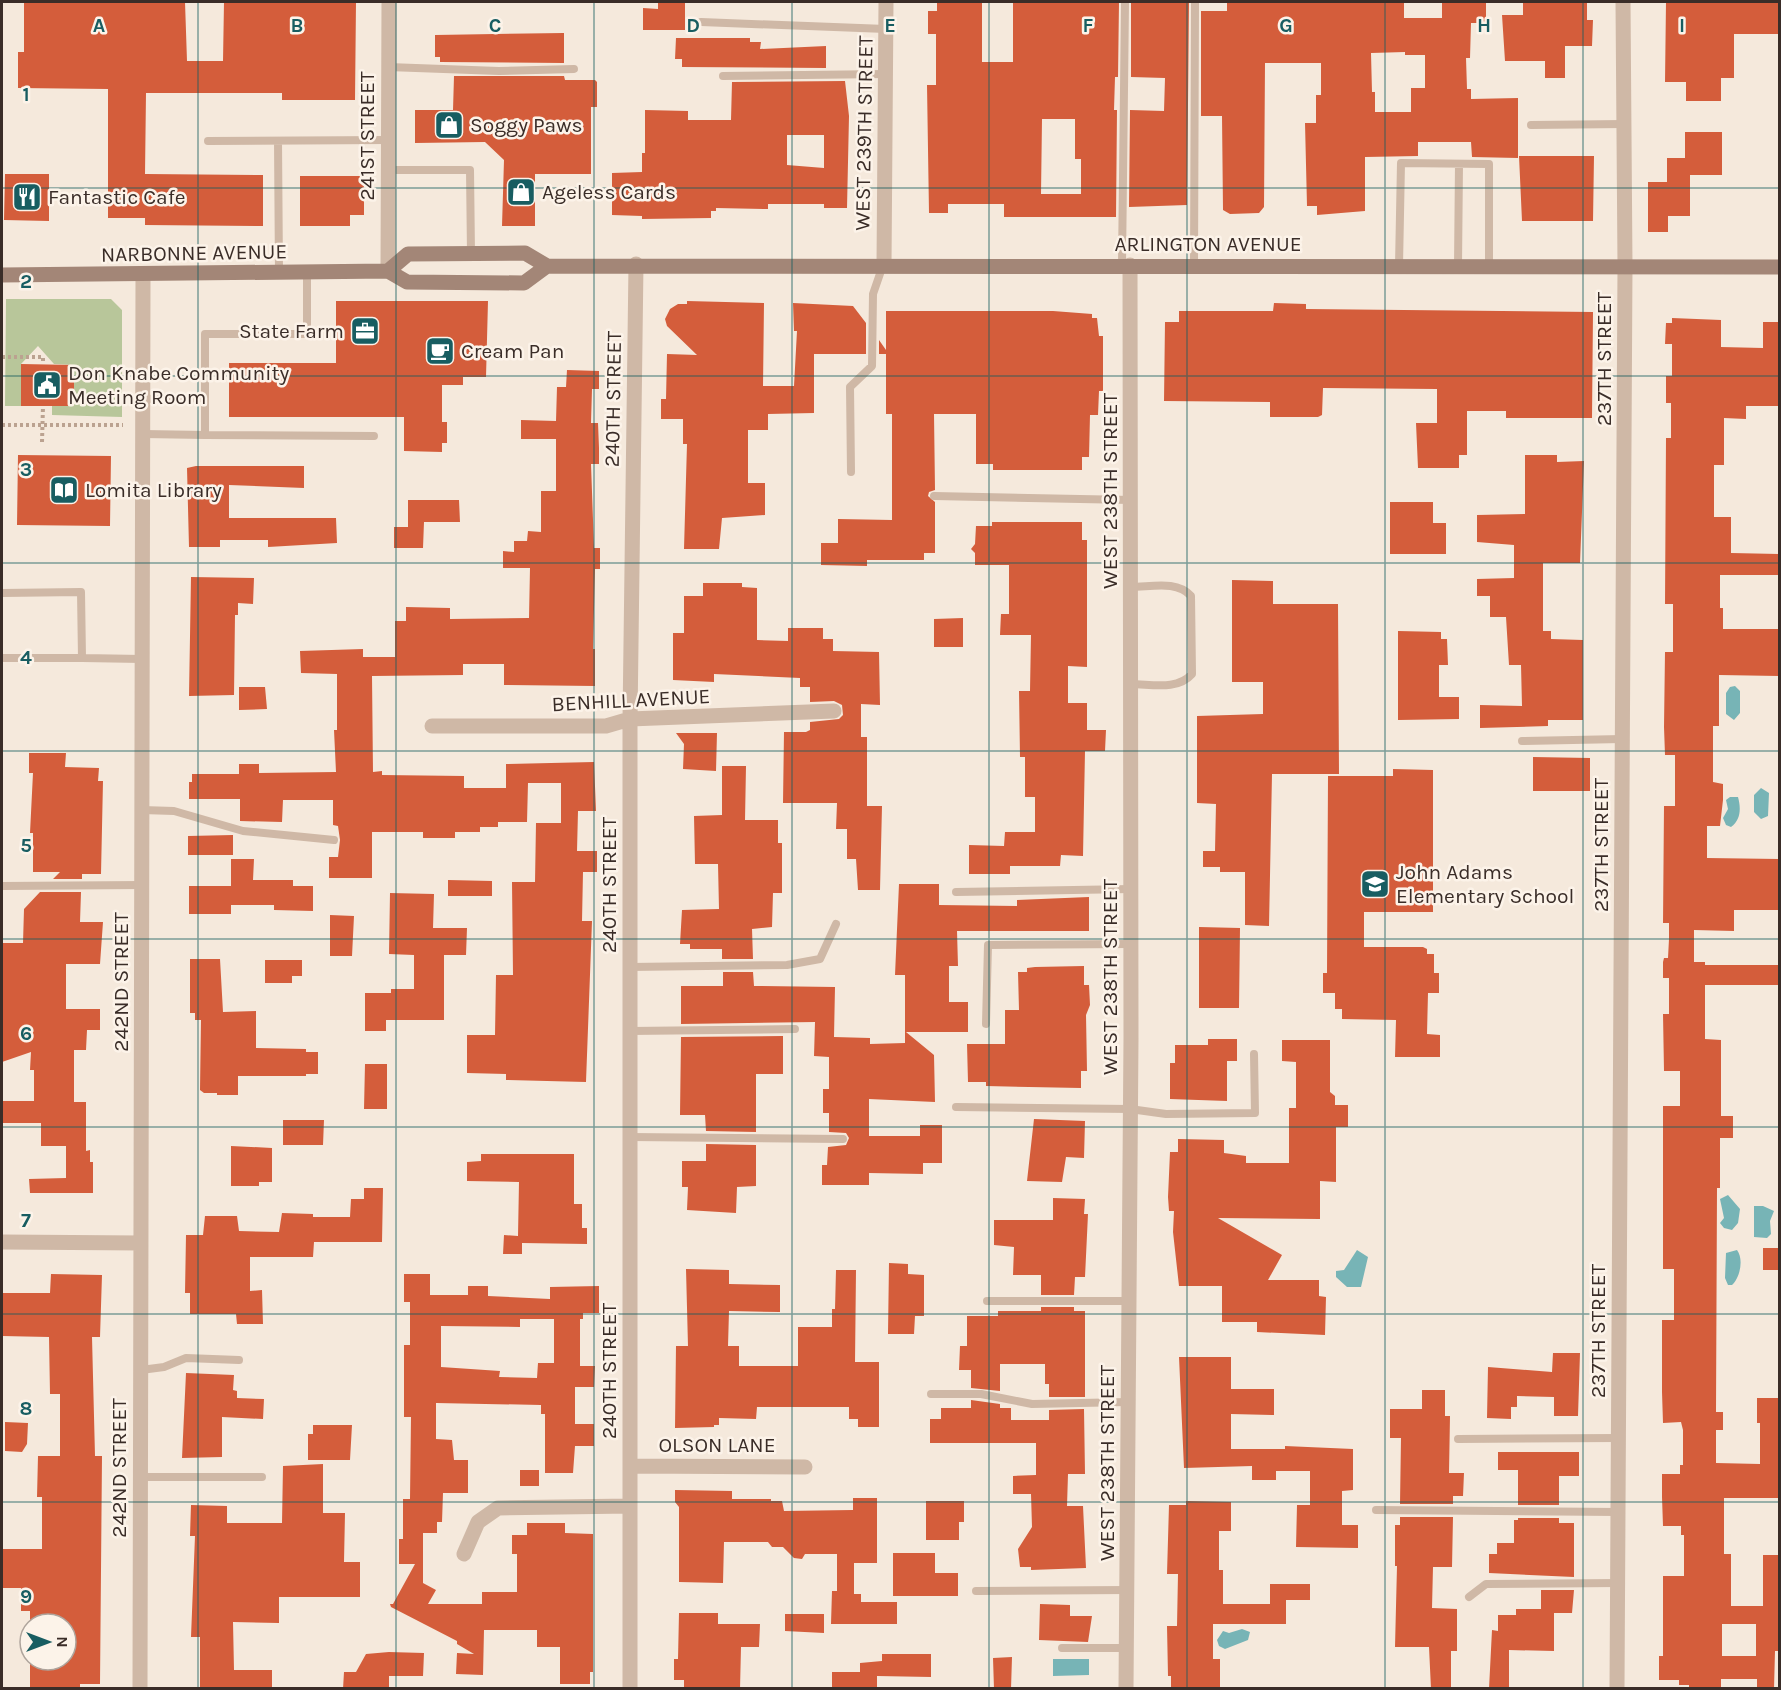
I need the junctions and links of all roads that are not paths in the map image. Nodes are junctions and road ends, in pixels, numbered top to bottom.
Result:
1 (389, 2) edge
2 (886, 2) edge
3 (1125, 2) edge
4 (1195, 2) edge
5 (1623, 2) edge
6 (701, 22) dead end
7 (886, 29) junction
8 (388, 67) junction
9 (574, 69) dead end
10 (886, 74) junction
11 (723, 76) dead end
12 (1624, 124) junction
13 (1531, 125) dead end
14 (388, 140) junction
15 (208, 141) dead end
16 (278, 141) junction
17 (1459, 164) junction
18 (388, 170) junction
19 (471, 254) junction
20 (636, 264) junction
21 (884, 265) junction
22 (1126, 265) junction
23 (1194, 265) junction
24 (547, 266) junction
25 (1399, 266) junction
26 (1458, 266) junction
27 (1489, 266) junction
28 (1625, 266) junction
29 (1779, 267) edge
30 (388, 271) junction
31 (307, 272) junction
32 (279, 273) junction
33 (2, 275) edge
34 (143, 275) junction
35 (205, 398) junction
36 (143, 399) junction
37 (143, 434) junction
38 (205, 435) junction
39 (374, 436) dead end
40 (851, 472) dead end
41 (934, 496) dead end
42 (1131, 500) junction
43 (1131, 587) junction
44 (2, 592) edge
45 (2, 658) edge
46 (82, 658) junction
47 (142, 658) junction
48 (1131, 684) junction
49 (834, 711) dead end
50 (630, 719) junction
51 (432, 726) dead end
52 (1622, 739) junction
53 (1522, 741) dead end
54 (142, 810) junction
55 (334, 840) dead end
56 (142, 885) junction
57 (2, 886) edge
58 (1131, 889) junction
59 (956, 892) dead end
60 (836, 924) dead end
61 (1131, 944) junction
62 (630, 967) junction
63 (986, 1024) dead end
64 (795, 1029) dead end
65 (630, 1031) junction
66 (1254, 1054) dead end
67 (956, 1107) dead end
68 (1130, 1109) junction
69 (630, 1137) junction
70 (843, 1139) dead end
71 (2, 1242) edge
72 (141, 1243) junction
73 (987, 1300) dead end
74 (1129, 1301) junction
75 (238, 1360) dead end
76 (141, 1370) junction
77 (931, 1394) dead end
78 (1128, 1402) junction
79 (1618, 1438) junction
80 (1458, 1439) dead end
81 (630, 1466) junction
82 (805, 1467) dead end
83 (140, 1477) junction
84 (262, 1477) dead end
85 (630, 1506) junction
86 (1376, 1510) dead end
87 (1618, 1512) junction
88 (464, 1554) dead end
89 (1618, 1583) junction
90 (1126, 1590) junction
91 (976, 1591) dead end
92 (1469, 1597) dead end
93 (1062, 1648) dead end
94 (1126, 1648) junction
95 (140, 1689) edge
96 (630, 1689) edge
97 (1125, 1689) edge
98 (1617, 1689) edge

1 - 8 street, 241ST STREET
2 - 7 street, WEST 239TH STREET
3 - 22 lane
4 - 23 lane
5 - 12 street, 237TH STREET
6 - 7 lane
7 - 10 street, WEST 239TH STREET
8 - 9 lane
8 - 14 street, 241ST STREET
10 - 11 lane
10 - 21 street, WEST 239TH STREET
12 - 13 lane
12 - 28 street, 237TH STREET
14 - 16 lane
14 - 18 street, 241ST STREET
15 - 16 lane
16 - 32 lane
17 - 25 lane
17 - 26 lane
17 - 27 lane
18 - 19 lane
18 - 30 street, 241ST STREET
19 - 24 main road
19 - 30 main road
20 - 21 main road, ARLINGTON AVENUE
20 - 24 main road
20 - 50 street, 240TH STREET
21 - 22 main road, ARLINGTON AVENUE
21 - 40 lane
22 - 23 main road, ARLINGTON AVENUE
22 - 42 street, WEST 238TH STREET
23 - 25 main road, ARLINGTON AVENUE
24 - 30 main road, NARBONNE AVENUE
25 - 26 main road, ARLINGTON AVENUE
26 - 27 main road, ARLINGTON AVENUE
27 - 28 main road, ARLINGTON AVENUE
28 - 29 main road, ARLINGTON AVENUE
28 - 52 street, 237TH STREET
30 - 31 main road, NARBONNE AVENUE
31 - 32 main road, NARBONNE AVENUE
31 - 35 lane
32 - 34 main road, NARBONNE AVENUE
33 - 34 main road, NARBONNE AVENUE
34 - 36 street, 242ND STREET
35 - 36 lane
35 - 38 lane
36 - 37 street, 242ND STREET
37 - 38 lane
37 - 47 street, 242ND STREET
38 - 39 lane
41 - 42 lane
42 - 43 street, WEST 238TH STREET
43 - 48 street, WEST 238TH STREET
43 - 48 lane
44 - 46 lane
45 - 46 lane
46 - 47 lane
47 - 54 street, 242ND STREET
48 - 58 street, WEST 238TH STREET
49 - 50 street, BENHILL AVENUE
50 - 51 street, BENHILL AVENUE
50 - 62 street, 240TH STREET
52 - 53 lane
52 - 79 street, 237TH STREET
54 - 55 lane
54 - 56 street, 242ND STREET
56 - 57 lane
56 - 72 street, 242ND STREET
58 - 59 lane
58 - 61 street, WEST 238TH STREET
60 - 62 lane
61 - 63 lane
61 - 68 street, WEST 238TH STREET
62 - 65 street, 240TH STREET
64 - 65 lane
65 - 69 street, 240TH STREET
66 - 68 lane
67 - 68 lane
68 - 74 street, WEST 238TH STREET
69 - 70 lane
69 - 81 street, 240TH STREET
71 - 72 street
72 - 76 street, 242ND STREET
73 - 74 lane
74 - 78 street, WEST 238TH STREET
75 - 76 lane
76 - 83 street, 242ND STREET
77 - 78 lane
78 - 90 street, WEST 238TH STREET
79 - 80 lane
79 - 87 street, 237TH STREET
81 - 82 street, OLSON LANE
81 - 85 street, 240TH STREET
83 - 84 lane
83 - 95 street, 242ND STREET
85 - 88 street
85 - 96 street, 240TH STREET
86 - 87 lane
87 - 89 street, 237TH STREET
89 - 92 lane
89 - 98 street, 237TH STREET
90 - 91 lane
90 - 94 street, WEST 238TH STREET
93 - 94 lane
94 - 97 street, WEST 238TH STREET

